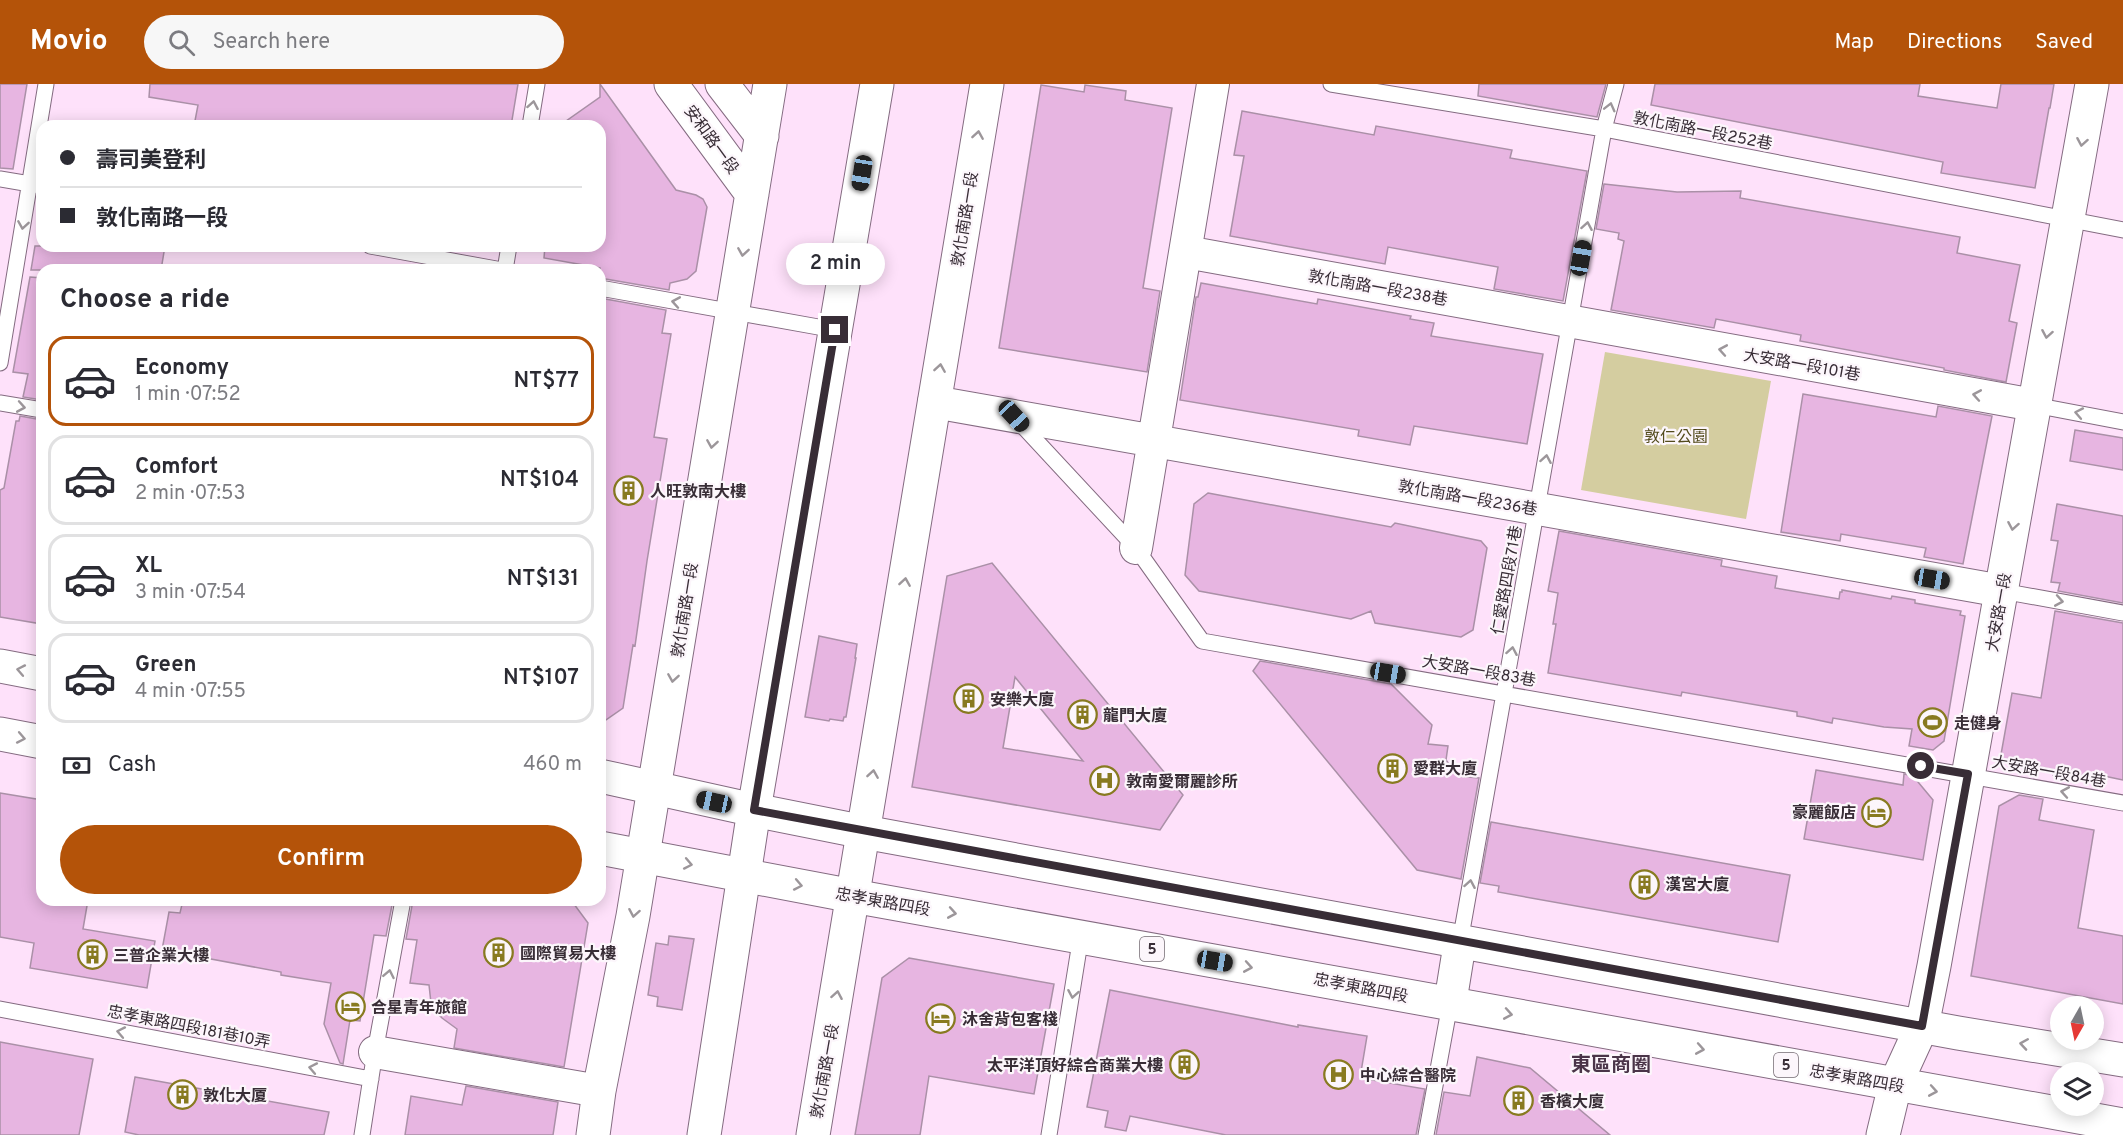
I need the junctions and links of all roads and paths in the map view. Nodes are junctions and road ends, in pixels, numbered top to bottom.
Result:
1 (46, 84) edge
2 (537, 84) edge
3 (671, 84) edge
4 (722, 84) edge
5 (770, 84) edge
6 (877, 84) edge
7 (987, 84) edge
8 (1214, 84) edge
9 (1331, 84) edge
10 (1616, 84) edge
11 (2092, 84) edge
12 (42, 120) edge
13 (531, 120) edge
14 (1604, 129) junction
15 (762, 136) junction
16 (0, 179) edge
17 (36, 185) edge
18 (752, 194) junction
19 (2067, 220) junction
20 (2123, 230) edge
21 (403, 252) edge
22 (1186, 252) junction
23 (470, 264) edge
24 (606, 289) edge
25 (734, 312) junction
26 (1570, 322) junction
27 (835, 330) junction
28 (0, 363) edge
29 (934, 402) junction
30 (0, 403) edge
31 (2034, 405) junction
32 (36, 409) edge
33 (1014, 416) junction
34 (2123, 422) edge
35 (1154, 441) junction
36 (1537, 509) junction
37 (1136, 548) junction
38 (2002, 591) junction
39 (2123, 613) edge
40 (0, 666) edge
41 (36, 673) edge
42 (1504, 693) junction
43 (0, 734) edge
44 (36, 741) edge
45 (1968, 774) junction
46 (606, 777) edge
47 (655, 789) junction
48 (2123, 803) edge
49 (754, 810) junction
50 (864, 832) junction
51 (606, 849) edge
52 (643, 855) junction
53 (744, 875) junction
54 (853, 896) junction
55 (403, 906) edge
56 (1081, 936) junction
57 (1460, 942) junction
58 (1450, 1004) junction
59 (0, 1009) edge
60 (1922, 1026) junction
61 (2123, 1060) edge
62 (373, 1065) junction
63 (1896, 1085) junction
64 (599, 1091) junction
65 (2123, 1125) edge
66 (362, 1135) edge
67 (593, 1135) edge
68 (704, 1135) edge
69 (813, 1135) edge
70 (1049, 1135) edge
71 (1426, 1135) edge
72 (1882, 1135) edge

1 - 12 lane
13 -> 2 lane
3 - 18 main road, 安和路一段
4 - 15 main road
5 - 15 main road, 敦化南路一段
6 - 27 main road
29 -> 7 main road, 敦化南路一段
8 - 22 street
9 - 14 lane, 敦化南路一段252巷
14 -> 10 lane, 仁愛路四段71巷
11 -> 19 main road, 大安路一段
14 - 19 lane, 敦化南路一段252巷
26 -> 14 lane, 仁愛路四段71巷
15 - 18 main road, 敦化南路一段
16 - 17 lane
17 -> 28 lane
18 -> 25 main road, 敦化南路一段
19 - 20 lane, 敦化南路一段252巷
19 -> 31 main road, 大安路一段
21 - 23 lane
22 - 26 street, 敦化南路一段238巷
22 - 35 street
25 -> 24 lane
25 - 27 lane
25 -> 47 main road, 敦化南路一段
31 -> 26 street, 大安路一段101巷
36 -> 26 lane, 仁愛路四段71巷
27 - 49 main road
29 - 33 street, 敦化南路一段236巷
50 -> 29 main road, 敦化南路一段
30 -> 32 lane
34 -> 31 lane
31 -> 38 main road, 大安路一段
33 - 35 street, 敦化南路一段236巷
33 - 37 lane, 大安路一段83巷
35 - 36 street, 敦化南路一段236巷
35 - 37 street
36 - 38 street, 敦化南路一段236巷
42 -> 36 lane, 仁愛路四段71巷
37 - 42 lane, 大安路一段83巷
38 -> 39 lane
38 - 45 main road, 大安路一段
41 -> 40 main road
42 - 45 lane, 大安路一段83巷
57 -> 42 lane, 仁愛路四段71巷
43 -> 44 main road
48 -> 45 lane, 大安路一段84巷
45 - 60 main road, 大安路一段
46 - 47 main road
47 - 49 main road
47 - 52 main road, 敦化南路一段
49 - 50 main road
49 - 53 main road
50 - 54 main road, 敦化南路一段
50 - 57 main road
51 - 52 main road, 忠孝東路四段 / 5
52 -> 53 main road, 忠孝東路四段 / 5
52 -> 64 main road, 敦化南路一段
53 -> 54 main road, 忠孝東路四段 / 5
53 - 68 main road
54 -> 56 main road, 忠孝東路四段 / 5
69 -> 54 main road, 敦化南路一段
62 -> 55 lane
56 -> 58 main road, 忠孝東路四段 / 5
56 -> 70 lane
57 - 58 street
57 - 60 main road
58 -> 63 main road, 忠孝東路四段 / 5
58 - 71 lane
62 -> 59 lane, 忠孝東路四段181巷10弄
61 -> 60 main road
60 - 63 main road, 大安路一段
62 - 64 street
62 - 66 lane
63 -> 65 main road, 忠孝東路四段 / 5
63 - 72 main road, 大安路一段
64 - 67 main road, 敦化南路一段

